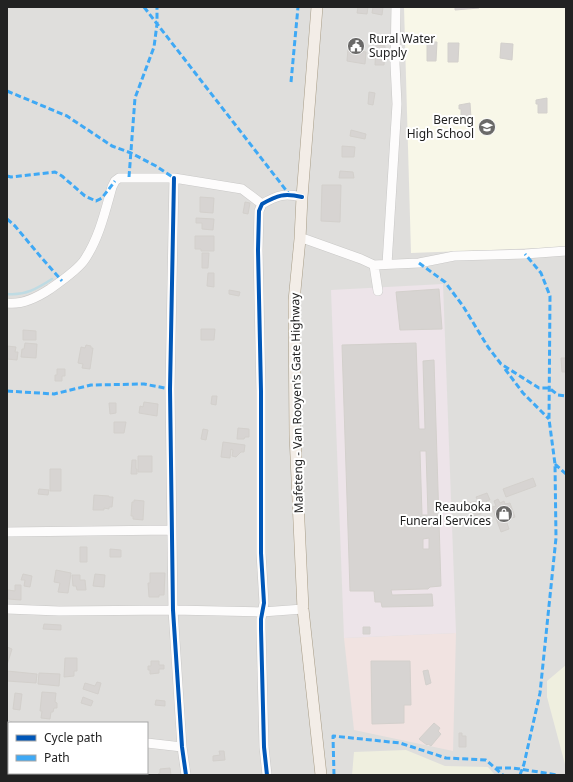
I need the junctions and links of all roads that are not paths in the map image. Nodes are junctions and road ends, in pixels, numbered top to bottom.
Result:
1 (317, 7) edge
2 (396, 7) edge
3 (174, 178) junction
4 (302, 197) junction
5 (262, 204) junction
6 (300, 239) junction
7 (566, 251) edge
8 (387, 264) junction
9 (374, 265) junction
10 (378, 291) dead end
11 (7, 303) edge
12 (172, 530) junction
13 (7, 532) edge
14 (7, 609) edge
15 (304, 609) junction
16 (173, 610) junction
17 (262, 612) junction
18 (148, 743) edge
19 (182, 747) junction
20 (186, 775) edge
21 (267, 775) edge
22 (321, 775) edge

1 - 4 main road, Mafeteng - Van Rooyen's Gate Highway
2 - 8 street
3 - 5 street
3 - 11 street
3 - 12 street
4 - 5 street
4 - 6 main road, Mafeteng - Van Rooyen's Gate Highway
5 - 17 street
6 - 9 street
6 - 15 main road, Mafeteng - Van Rooyen's Gate Highway
7 - 8 street
8 - 9 street
9 - 10 street
12 - 13 street
12 - 16 street
14 - 16 street
15 - 17 street
15 - 22 main road, Mafeteng - Van Rooyen's Gate Highway
16 - 17 street
16 - 19 street
17 - 21 street
18 - 19 street
19 - 20 street

